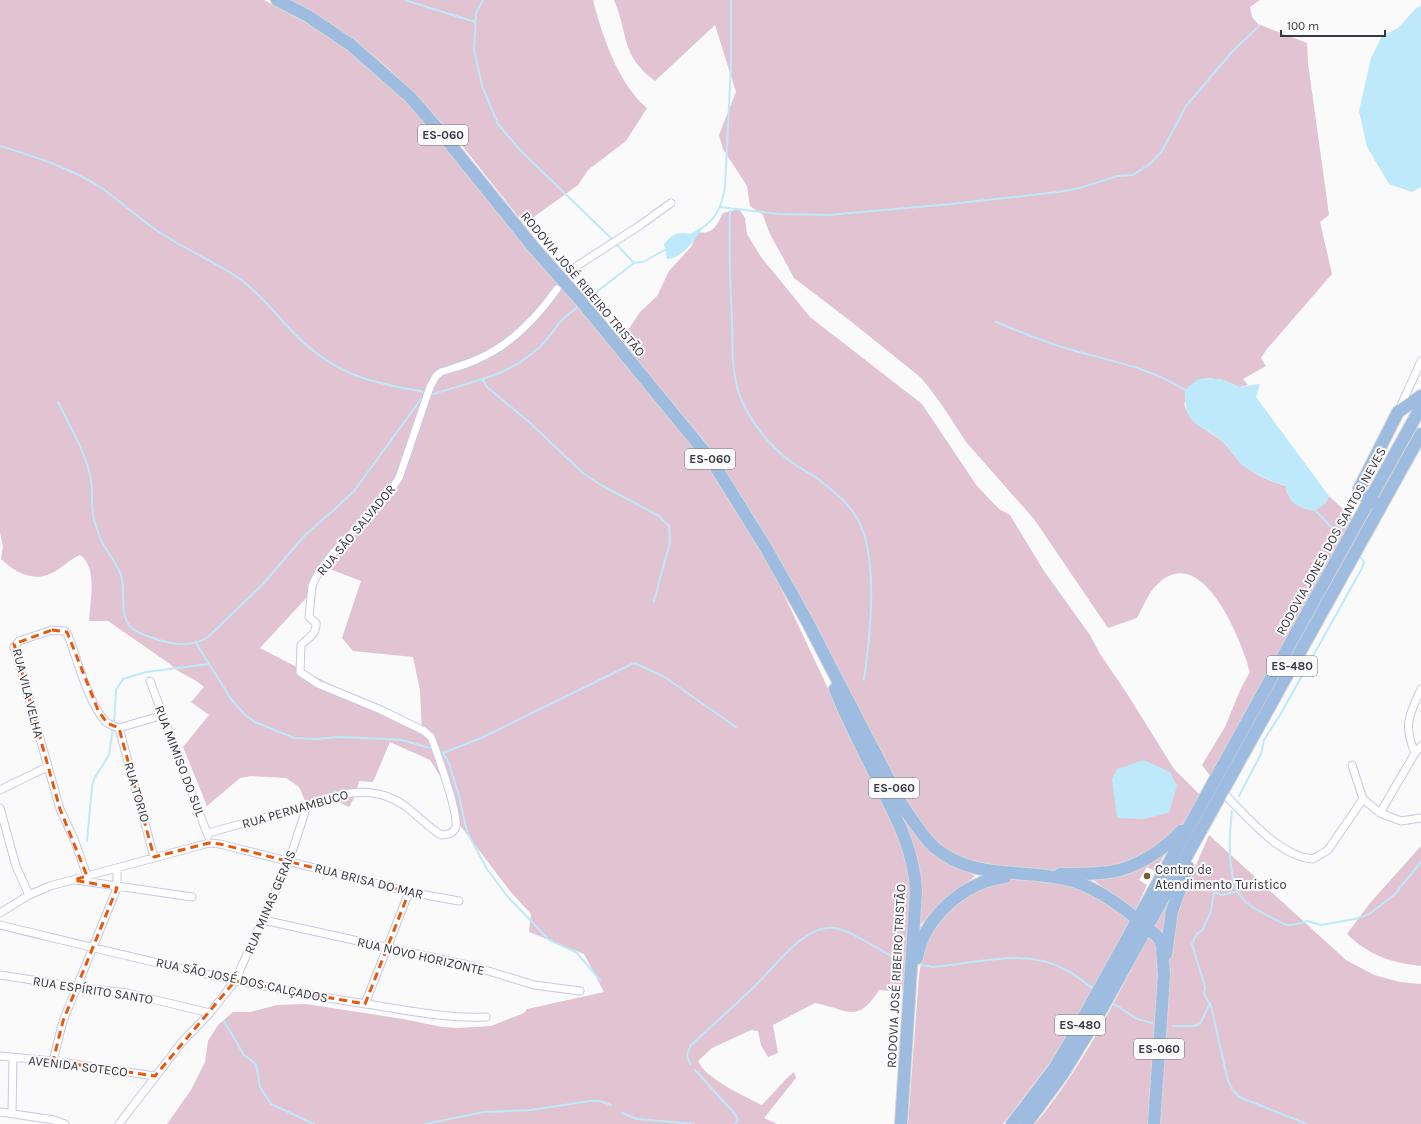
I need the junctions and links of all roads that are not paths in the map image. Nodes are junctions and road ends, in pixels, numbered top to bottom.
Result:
1 (277, 0) edge
2 (671, 204) dead end
3 (569, 271) dead end
4 (557, 289) dead end
5 (1421, 361) edge
6 (1421, 396) edge
7 (1421, 407) edge
8 (1398, 412) junction
9 (1421, 434) edge
10 (1374, 503) junction
11 (814, 634) junction
12 (150, 680) dead end
13 (1421, 689) edge
14 (163, 715) junction
15 (119, 728) junction
16 (1421, 746) edge
17 (1415, 753) junction
18 (1352, 765) dead end
19 (47, 767) junction
20 (0, 790) edge
21 (1222, 792) junction
22 (1363, 799) junction
23 (307, 806) junction
24 (0, 808) edge
25 (1380, 812) junction
26 (1195, 816) junction
27 (1421, 818) edge
28 (1204, 826) junction
29 (208, 833) junction
30 (441, 835) joint
31 (209, 843) junction
32 (154, 857) junction
33 (289, 861) junction
34 (117, 868) junction
35 (1035, 874) junction
36 (87, 876) junction
37 (74, 880) junction
38 (117, 888) junction
39 (409, 892) junction
40 (29, 895) junction
41 (192, 897) dead end
42 (459, 901) dead end
43 (0, 913) edge
44 (263, 920) junction
45 (1142, 924) junction
46 (0, 925) edge
47 (92, 947) junction
48 (386, 948) junction
49 (0, 975) edge
50 (1164, 975) junction
51 (235, 981) junction
52 (77, 988) junction
53 (580, 991) dead end
54 (909, 999) junction
55 (365, 1004) junction
56 (210, 1013) junction
57 (486, 1017) dead end
58 (0, 1056) edge
59 (13, 1058) junction
60 (53, 1061) junction
61 (155, 1076) junction
62 (0, 1112) edge
63 (12, 1112) junction
64 (66, 1124) edge
65 (119, 1124) edge
66 (901, 1124) edge
67 (1012, 1124) edge
68 (1026, 1124) edge
69 (1154, 1124) edge

1 - 11 main road, RODOVIA JOSÉ RIBEIRO TRISTÃO / ES-060
2 - 3 street
4 - 30 street, RUA SÃO SALVADOR
5 - 8 street
6 - 8 main road
7 - 10 main road, RODOVIA JONES DOS SANTOS NEVES / ES-480
8 - 10 main road
9 - 10 main road, RODOVIA JONES DOS SANTOS NEVES / ES-480
10 - 21 main road, RODOVIA JONES DOS SANTOS NEVES / ES-480
10 - 26 main road, RODOVIA JONES DOS SANTOS NEVES / ES-480
11 - 35 main road, RODOVIA JOSÉ RIBEIRO TRISTÃO / ES-060
11 - 54 main road, RODOVIA JOSÉ RIBEIRO TRISTÃO / ES-060
12 - 14 street, RUA MIMISO DO SUL
13 - 17 street
14 - 15 street
14 - 29 street, RUA MIMISO DO SUL
15 - 19 street, RUA VILA VELHA
15 - 32 street, RUA TORIO
16 - 17 street
17 - 25 street
18 - 22 street
19 - 20 street
19 - 36 street, RUA VILA VELHA
21 - 22 street
21 - 28 main road, RODOVIA JONES DOS SANTOS NEVES / ES-480
22 - 25 street
23 - 29 street, RUA PERNAMBUCO
23 - 30 street, RUA PERNAMBUCO
23 - 33 street, RUA MINAS GERAIS
24 - 40 street
25 - 27 street
26 - 35 main road
26 - 45 main road, RODOVIA JONES DOS SANTOS NEVES / ES-480
28 - 45 main road, RODOVIA JONES DOS SANTOS NEVES / ES-480
28 - 50 main road
29 - 31 street, RUA MIMISO DO SUL
31 - 32 street
31 - 33 street, RUA BRISA DO MAR
32 - 34 street
33 - 39 street, RUA BRISA DO MAR
33 - 44 street, RUA MINAS GERAIS
34 - 36 street
34 - 38 street
35 - 45 main road, RODOVIA JOSÉ RIBEIRO TRISTÃO / ES-060
35 - 54 main road
36 - 37 street
37 - 38 street
37 - 40 street
38 - 41 street
38 - 47 street
39 - 42 street, RUA BRISA DO MAR
39 - 48 street
40 - 43 street
44 - 48 street, RUA NOVO HORIZONTE
44 - 51 street, RUA MINAS GERAIS
45 - 50 main road, RODOVIA JOSÉ RIBEIRO TRISTÃO / ES-060
45 - 67 main road, RODOVIA JONES DOS SANTOS NEVES / ES-480
45 - 68 main road, RODOVIA JONES DOS SANTOS NEVES / ES-480
46 - 47 street, RUA SÃO JOSÉ DOS CALÇADOS
47 - 51 street, RUA SÃO JOSÉ DOS CALÇADOS
47 - 52 street
48 - 53 street, RUA NOVO HORIZONTE
48 - 55 street
49 - 52 street, RUA ESPÍRITO SANTO
50 - 69 main road, RODOVIA JOSÉ RIBEIRO TRISTÃO / ES-060
51 - 55 street, RUA SÃO JOSÉ DOS CALÇADOS
51 - 56 street, RUA MINAS GERAIS
52 - 56 street, RUA ESPÍRITO SANTO
52 - 60 street
54 - 66 main road, RODOVIA JOSÉ RIBEIRO TRISTÃO / ES-060
55 - 57 street, RUA SÃO JOSÉ DOS CALÇADOS
56 - 61 street, RUA MINAS GERAIS
58 - 59 street, AVENIDA SOTECO
59 - 60 street, AVENIDA SOTECO
59 - 63 street
60 - 61 street, AVENIDA SOTECO
61 - 65 street, RUA MINAS GERAIS
62 - 63 street
63 - 64 street

